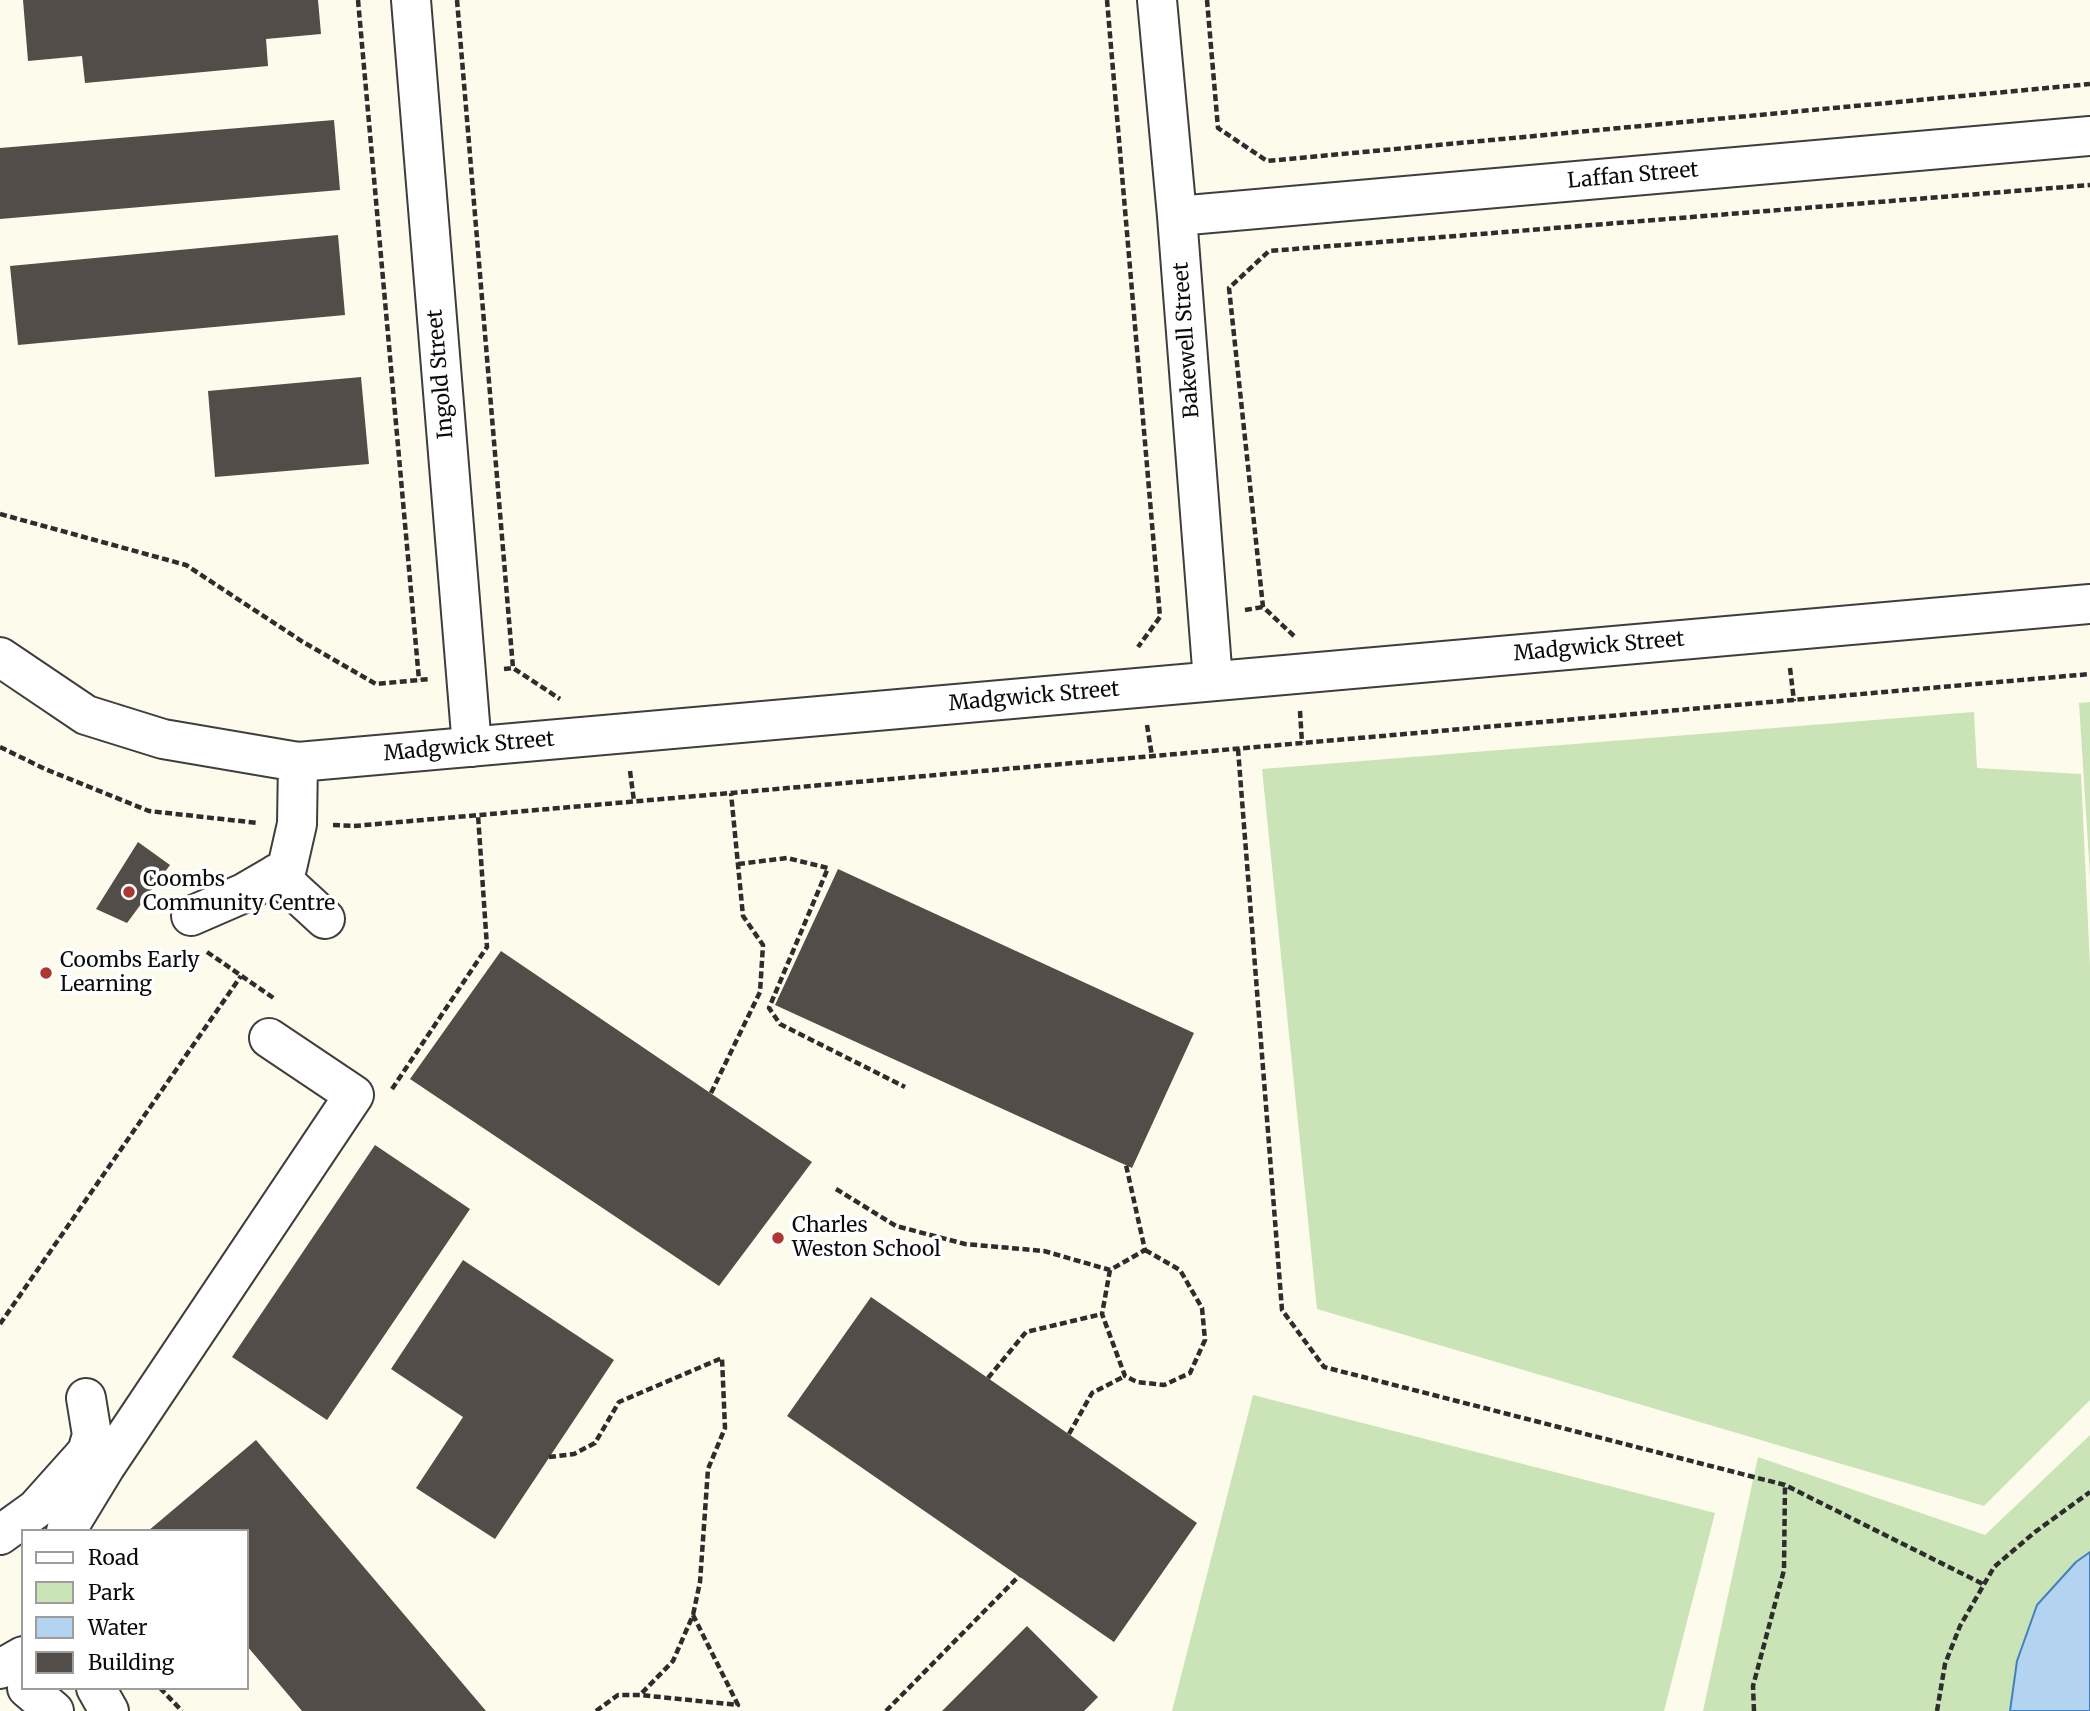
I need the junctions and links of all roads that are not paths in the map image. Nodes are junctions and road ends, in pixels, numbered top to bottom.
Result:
1 (411, 0) edge
2 (1157, 0) edge
3 (2090, 136) edge
4 (1177, 216) junction
5 (2090, 604) edge
6 (0, 657) edge
7 (1213, 681) junction
8 (472, 747) junction
9 (298, 762) junction
10 (276, 874) junction
11 (191, 916) dead end
12 (325, 919) dead end
13 (269, 1038) dead end
14 (127, 1433) junction
15 (67, 1529) edge
16 (0, 1537) edge
17 (21, 1551) edge
18 (32, 1690) edge
19 (97, 1690) edge
20 (54, 1711) edge
21 (109, 1711) edge

1 - 8 street, Ingold Street
2 - 4 street, Bakewell Street
3 - 4 street, Laffan Street
4 - 7 street, Bakewell Street
5 - 7 street, Madgwick Street
6 - 9 street, Madgwick Street
7 - 8 street, Madgwick Street
8 - 9 street, Madgwick Street
9 - 10 street
10 - 11 street
10 - 12 street
13 - 14 street
14 - 15 street
14 - 16 street
16 - 17 street
18 - 20 street
19 - 21 street

